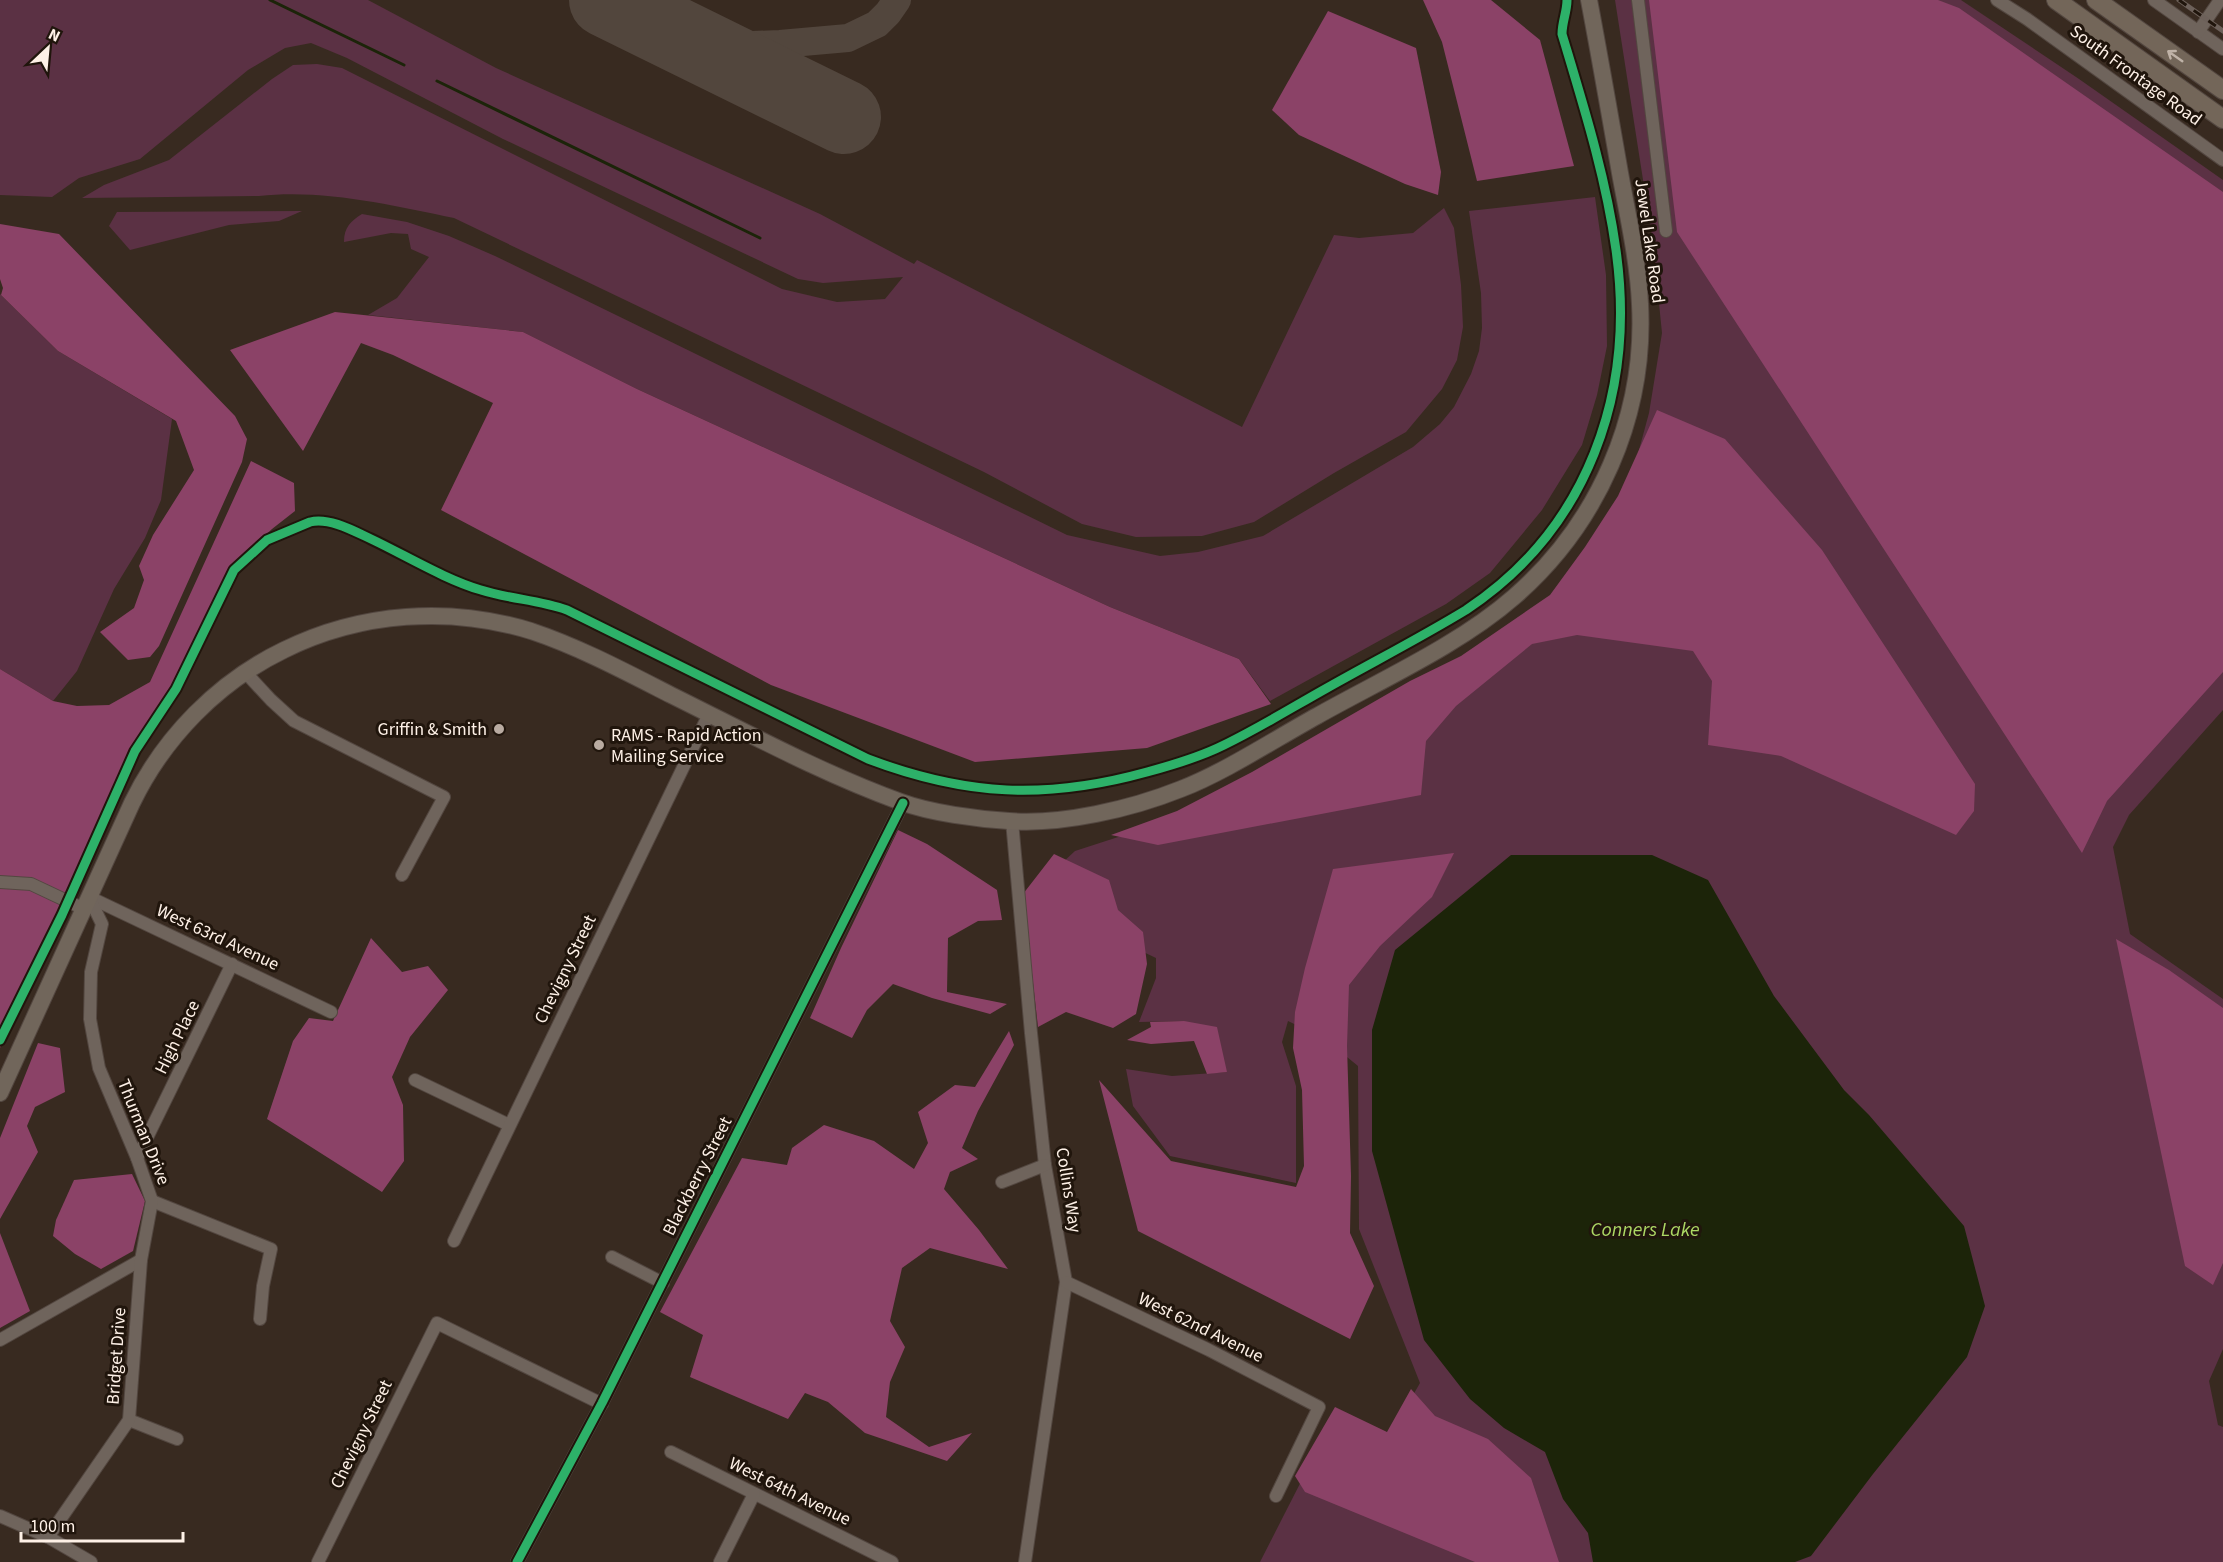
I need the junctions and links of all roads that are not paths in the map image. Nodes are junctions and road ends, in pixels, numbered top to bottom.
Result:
1 (1589, 0) edge
2 (1638, 0) edge
3 (1997, 0) edge
4 (2056, 0) edge
5 (2096, 0) edge
6 (2154, 0) edge
7 (2220, 0) edge
8 (2198, 32) junction
9 (2223, 49) edge
10 (2223, 90) edge
11 (2223, 119) edge
12 (2223, 159) edge
13 (1666, 231) dead end
14 (245, 672) junction
15 (709, 714) junction
16 (903, 803) junction
17 (1012, 821) junction
18 (402, 875) dead end
19 (0, 882) edge
20 (87, 903) junction
21 (232, 964) junction
22 (331, 1011) dead end
23 (415, 1080) dead end
24 (0, 1094) edge
25 (509, 1125) junction
26 (137, 1158) junction
27 (1045, 1165) junction
28 (1002, 1182) dead end
29 (152, 1201) junction
30 (454, 1241) dead end
31 (612, 1257) dead end
32 (141, 1260) junction
33 (663, 1282) junction
34 (1066, 1282) junction
35 (260, 1319) dead end
36 (0, 1340) edge
37 (602, 1404) junction
38 (129, 1420) junction
39 (177, 1439) dead end
40 (671, 1452) dead end
41 (754, 1494) junction
42 (1276, 1496) dead end
43 (0, 1516) edge
44 (48, 1538) junction
45 (91, 1562) edge
46 (318, 1562) edge
47 (517, 1562) edge
48 (720, 1562) edge
49 (892, 1562) edge
50 (1025, 1562) edge

1 - 17 main road, Jewel Lake Road
2 - 13 street
3 - 12 street, South Frontage Road
4 - 11 main road
10 -> 5 main road
6 - 8 street
7 - 8 street
8 - 9 street
14 - 15 main road, Jewel Lake Road
14 - 18 street
14 - 20 main road, Jewel Lake Road
15 - 16 main road, Jewel Lake Road
15 - 25 street, Chevigny Street
16 - 17 main road, Jewel Lake Road
16 - 33 street, Blackberry Street
17 - 27 street, Collins Way
19 - 20 street, West 63rd Avenue
20 - 21 street, West 63rd Avenue
20 - 24 main road, Jewel Lake Road
20 - 26 street, Thurman Drive
21 - 22 street, West 63rd Avenue
21 - 26 street, High Place
23 - 25 street
25 - 30 street, Chevigny Street
26 - 29 street, Thurman Drive
27 - 28 street
27 - 34 street, Collins Way
29 - 32 street, Thurman Drive
29 - 35 street
31 - 33 street
32 - 36 street
32 - 38 street, Bridget Drive
33 - 37 street, Blackberry Street
34 - 42 street, West 62nd Avenue
34 - 50 street, Collins Way
37 - 46 street, Chevigny Street
37 - 47 street, Blackberry Street
38 - 39 street
38 - 44 street, Bridget Drive
40 - 41 street, West 64th Avenue
41 - 48 street
41 - 49 street, West 64th Avenue
43 - 44 street
44 - 45 street

